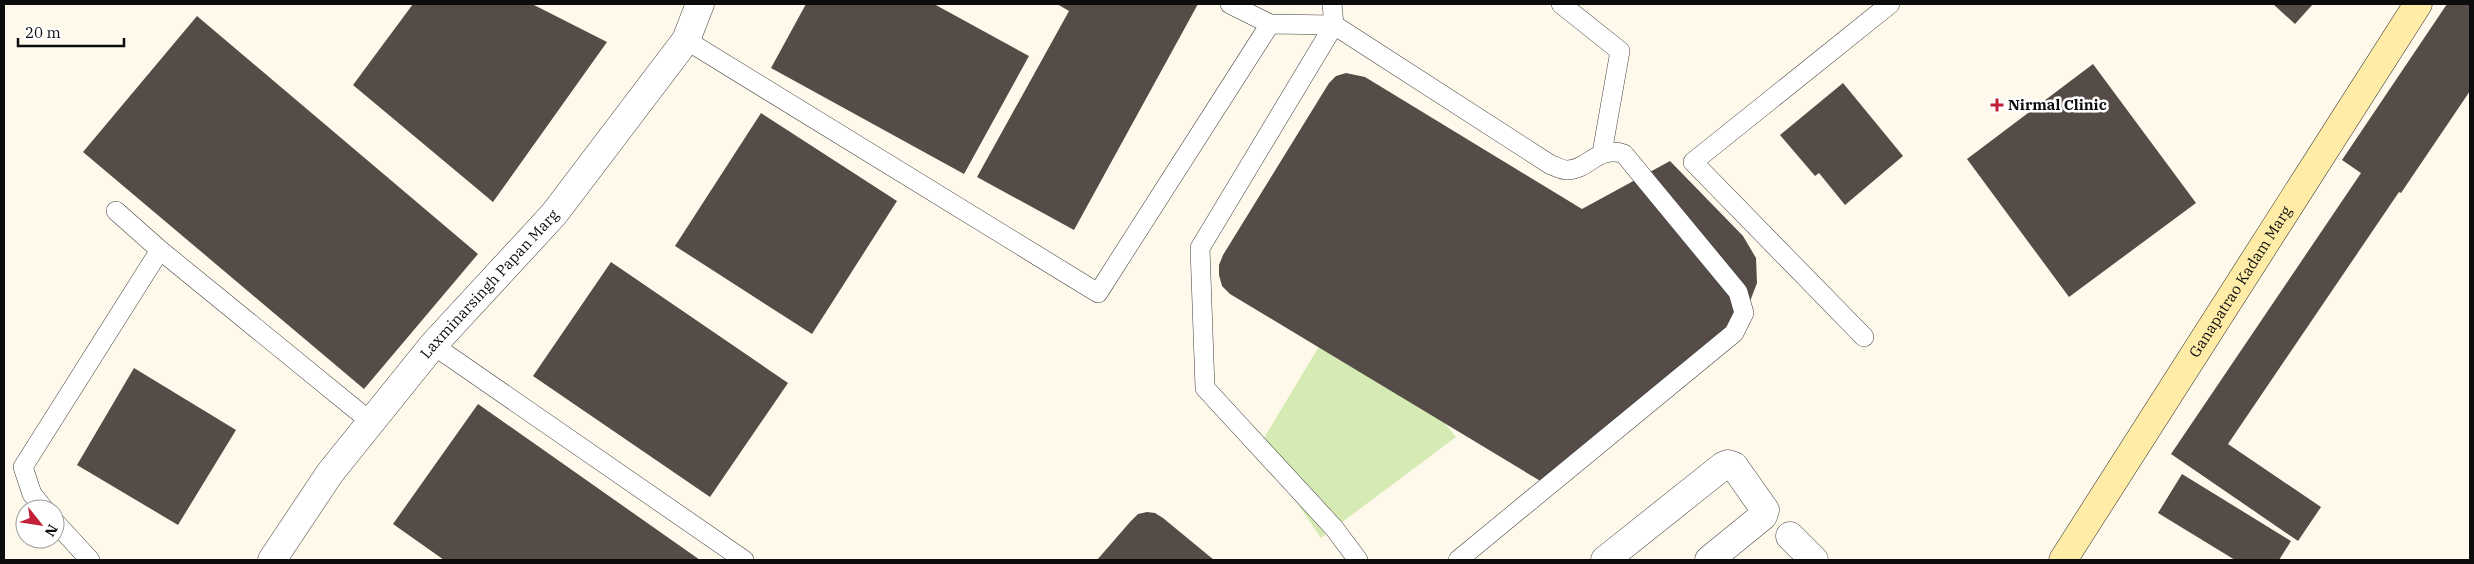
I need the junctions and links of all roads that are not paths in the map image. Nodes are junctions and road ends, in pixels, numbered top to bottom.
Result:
1 (700, 4) edge
2 (1230, 4) edge
3 (1332, 4) edge
4 (1561, 4) edge
5 (1890, 4) edge
6 (2418, 4) edge
7 (1270, 24) junction
8 (1334, 25) junction
9 (686, 40) junction
10 (1602, 153) junction
11 (116, 211) dead end
12 (160, 250) junction
13 (1864, 338) dead end
14 (433, 345) junction
15 (371, 422) junction
16 (36, 499) edge
17 (65, 533) edge
18 (1790, 536) dead end
19 (90, 560) edge
20 (272, 560) edge
21 (744, 560) edge
22 (1358, 560) edge
23 (1458, 560) edge
24 (1605, 560) edge
25 (1709, 560) edge
26 (1814, 560) edge
27 (2063, 560) edge

1 - 9 street, Laxminarsingh Papan Marg
2 - 7 lane
3 - 8 lane
4 - 10 lane
5 - 13 lane
6 - 27 main road, Ganapatrao Kadam Marg
7 - 8 lane
7 - 9 lane
8 - 10 lane
8 - 22 lane
9 - 14 street, Laxminarsingh Papan Marg
10 - 23 lane
11 - 12 lane
12 - 15 lane
12 - 16 lane
14 - 15 street, Laxminarsingh Papan Marg
14 - 21 lane
15 - 20 street, Laxminarsingh Papan Marg
17 - 19 lane
18 - 26 street
24 - 25 street

